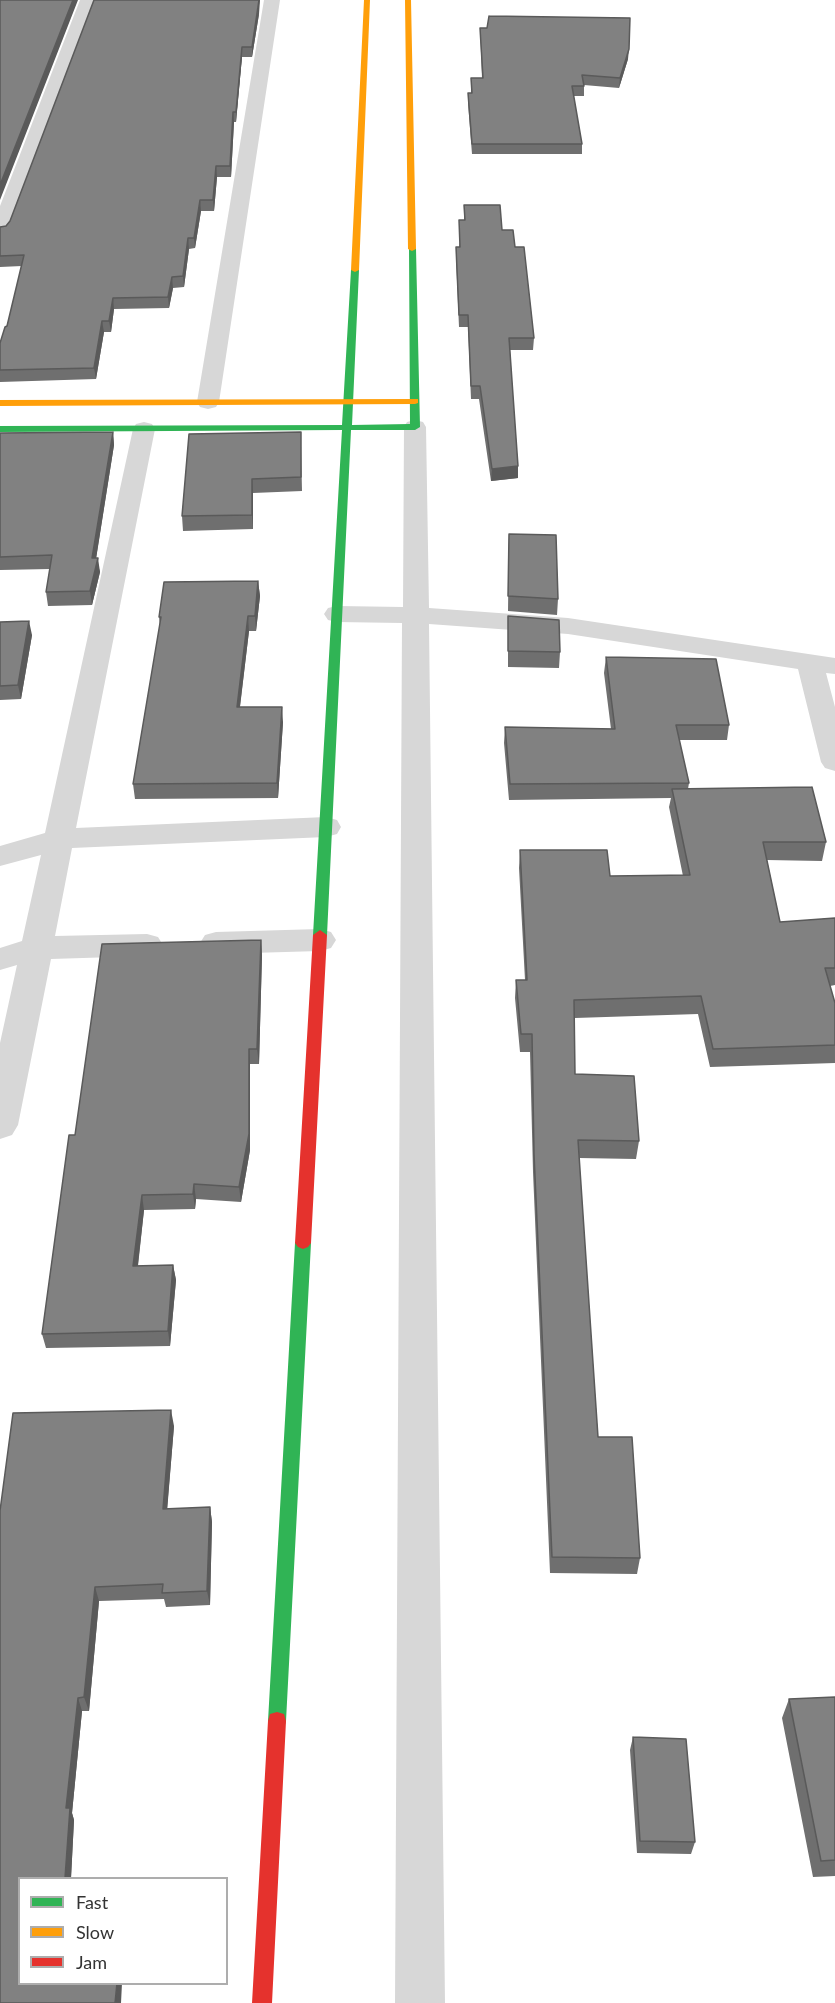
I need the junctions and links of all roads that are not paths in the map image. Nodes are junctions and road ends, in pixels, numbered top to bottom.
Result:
1 (88, 0) edge
2 (272, 0) edge
3 (367, 0) edge
4 (408, 0) edge
5 (0, 231) edge
6 (415, 401) junction
7 (208, 402) junction
8 (348, 402) junction
9 (0, 403) edge
10 (348, 427) junction
11 (415, 428) junction
12 (0, 429) edge
13 (144, 429) junction
14 (337, 614) junction
15 (417, 615) junction
16 (822, 664) edge
17 (835, 762) edge
18 (326, 827) junction
19 (60, 839) junction
20 (0, 856) edge
21 (320, 940) junction
22 (37, 948) junction
23 (0, 959) edge
24 (0, 1125) edge
25 (262, 2003) edge
26 (420, 2003) edge

1 - 5 street
2 - 7 street
3 - 8 street
4 - 6 street
6 - 8 street
6 - 11 street
7 - 8 street
7 - 9 street
8 - 10 street
10 - 11 street
10 - 13 street
10 - 14 street
11 - 15 street
12 - 13 street
13 - 19 street
14 - 15 street
14 - 18 street
15 - 16 street
15 - 26 street
16 - 17 street
18 - 19 street
18 - 21 street
19 - 20 street
19 - 22 street
21 - 22 street
21 - 25 street
22 - 23 street
22 - 24 street

